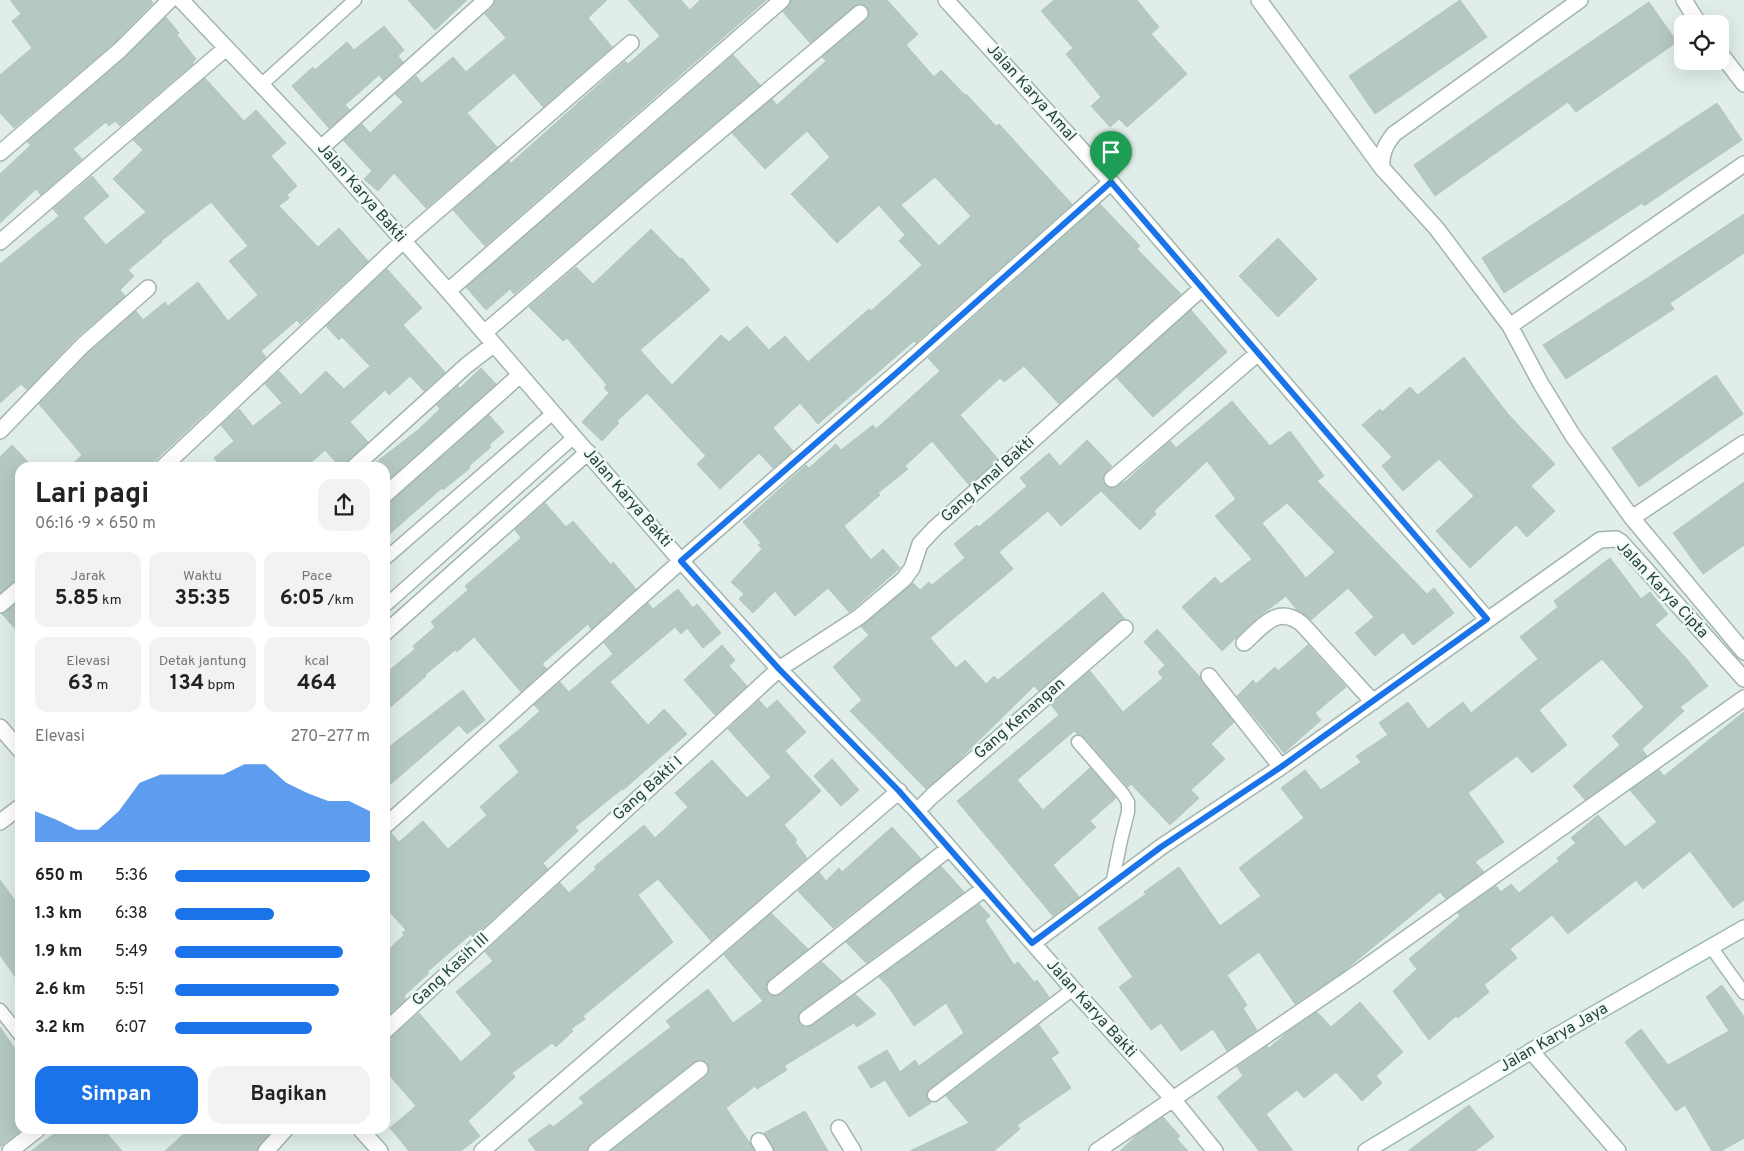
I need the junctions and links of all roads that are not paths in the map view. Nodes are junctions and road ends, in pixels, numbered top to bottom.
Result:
1 (170, 0) edge
2 (181, 0) edge
3 (356, 0) edge
4 (486, 0) edge
5 (782, 0) edge
6 (946, 0) edge
7 (1260, 0) edge
8 (1580, 0) edge
9 (1684, 0) edge
10 (860, 13) dead end
11 (1694, 15) edge
12 (631, 43) dead end
13 (226, 48) junction
14 (1729, 65) edge
15 (1744, 84) edge
16 (261, 85) junction
17 (321, 148) junction
18 (0, 154) edge
19 (1744, 164) edge
20 (1382, 168) junction
21 (1111, 182) junction
22 (0, 242) edge
23 (403, 242) junction
24 (148, 288) dead end
25 (1202, 288) junction
26 (448, 291) junction
27 (1510, 326) junction
28 (488, 339) junction
29 (1258, 353) junction
30 (520, 375) junction
31 (553, 413) junction
32 (0, 431) edge
33 (574, 437) junction
34 (1744, 443) edge
35 (588, 452) junction
36 (168, 462) edge
37 (360, 462) edge
38 (1112, 480) dead end
39 (390, 491) edge
40 (1632, 518) junction
41 (390, 555) edge
42 (681, 561) junction
43 (15, 592) edge
44 (390, 602) edge
45 (0, 605) edge
46 (1487, 619) junction
47 (1125, 628) dead end
48 (390, 629) edge
49 (1244, 642) dead end
50 (1744, 652) edge
51 (779, 669) junction
52 (1209, 676) dead end
53 (1744, 679) edge
54 (1744, 698) edge
55 (1373, 702) junction
56 (0, 727) edge
57 (1078, 742) dead end
58 (15, 744) edge
59 (1281, 767) junction
60 (899, 791) junction
61 (15, 811) edge
62 (917, 811) junction
63 (0, 822) edge
64 (390, 822) edge
65 (948, 849) junction
66 (1112, 884) junction
67 (984, 889) junction
68 (517, 909) joint
69 (1744, 928) edge
70 (1032, 943) junction
71 (1712, 947) junction
72 (775, 987) dead end
73 (1073, 990) junction
74 (1744, 992) edge
75 (0, 1010) edge
76 (807, 1018) dead end
77 (390, 1025) edge
78 (15, 1029) edge
79 (1531, 1051) junction
80 (700, 1069) dead end
81 (934, 1095) dead end
82 (1172, 1098) junction
83 (838, 1128) dead end
84 (32, 1134) edge
85 (281, 1134) edge
86 (365, 1134) edge
87 (10, 1151) edge
88 (266, 1151) edge
89 (380, 1151) edge
90 (482, 1151) edge
91 (596, 1151) edge
92 (853, 1151) edge
93 (1097, 1151) edge
94 (1215, 1151) edge
95 (1366, 1151) edge
96 (1618, 1151) edge

1 - 18 street
2 - 13 street, Jalan Karya Bakti
3 - 16 lane
4 - 17 street
5 - 26 street
6 - 21 street, Jalan Karya Amal
7 - 20 street
8 - 20 street
9 - 11 street
10 - 28 street
12 - 23 street
13 - 16 street, Jalan Karya Bakti
13 - 22 street
14 - 15 street
16 - 17 street, Jalan Karya Bakti
17 - 23 street, Jalan Karya Bakti
19 - 27 street
20 - 27 street
21 - 25 street, Jalan Karya Amal
21 - 42 street
23 - 26 street, Jalan Karya Bakti
23 - 36 street
24 - 32 street
25 - 29 street, Jalan Karya Amal
25 - 51 street, Gang Amal Bakti
26 - 28 street, Jalan Karya Bakti
27 - 40 street
28 - 30 street, Jalan Karya Bakti
28 - 37 street
29 - 38 street
29 - 46 street, Jalan Karya Amal
30 - 31 street, Jalan Karya Bakti
30 - 39 street
31 - 33 street, Jalan Karya Bakti
31 - 41 lane
33 - 35 street, Jalan Karya Bakti
33 - 44 lane
34 - 40 street
35 - 42 street, Jalan Karya Bakti
35 - 48 street
40 - 50 street
42 - 51 street, Jalan Karya Bakti
42 - 64 street
43 - 45 street
46 - 53 street, Jalan Karya Cipta
46 - 55 street, Jalan Karya Cipta
47 - 62 street, Gang Kenangan
49 - 55 street
51 - 60 street, Jalan Karya Bakti
51 - 68 street, Gang Bakti I
52 - 59 street
54 - 82 street
55 - 59 street, Jalan Karya Cipta
56 - 58 street
57 - 66 lane
59 - 66 street, Jalan Karya Cipta
60 - 62 street, Jalan Karya Bakti
60 - 90 street
61 - 63 street
62 - 65 street, Jalan Karya Bakti
65 - 67 street, Jalan Karya Bakti
65 - 72 street
66 - 70 street, Jalan Karya Cipta
67 - 70 street, Jalan Karya Bakti
67 - 76 street
68 - 77 street, Gang Kasih III
69 - 71 street, Jalan Karya Jaya
70 - 73 street, Jalan Karya Bakti
71 - 74 lane
71 - 79 street, Jalan Karya Jaya
73 - 81 lane
73 - 82 street, Jalan Karya Bakti
75 - 78 lane
79 - 95 street, Jalan Karya Jaya
79 - 96 street
80 - 91 street
82 - 93 street
82 - 94 street, Jalan Karya Bakti
83 - 92 street
84 - 87 street
85 - 88 street
86 - 89 street

